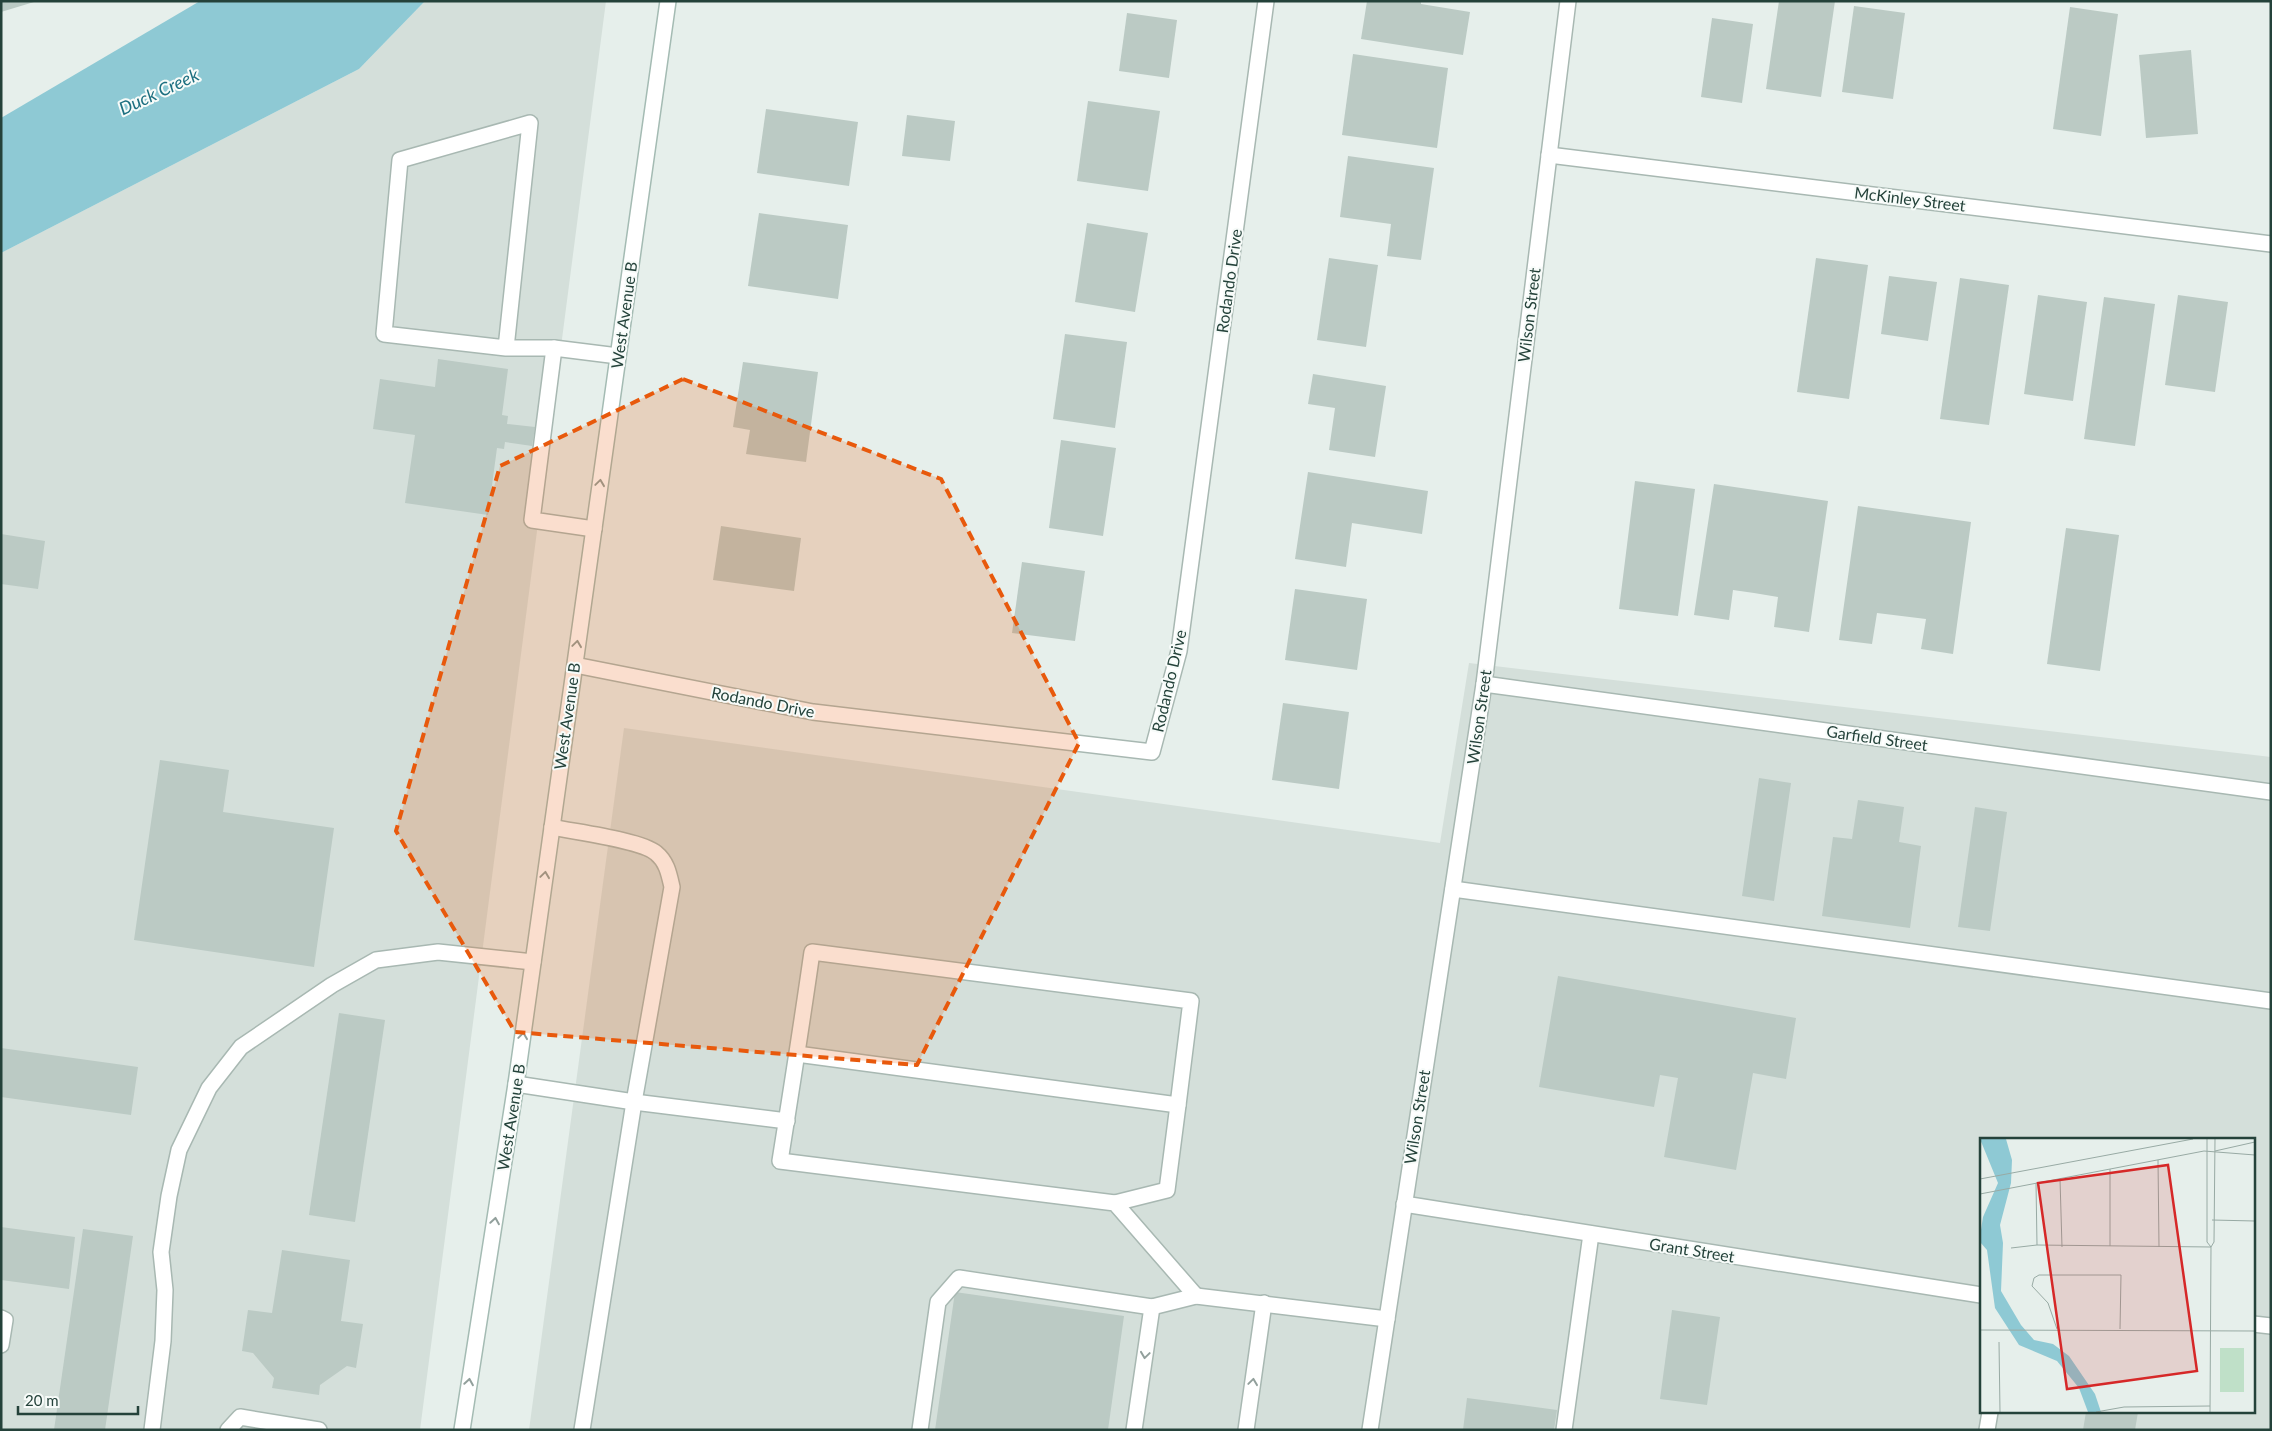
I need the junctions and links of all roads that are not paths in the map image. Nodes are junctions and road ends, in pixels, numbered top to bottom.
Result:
1 (668, 1) edge
2 (1266, 1) edge
3 (1568, 1) edge
4 (1549, 155) junction
5 (2271, 244) edge
6 (506, 348) junction
7 (554, 348) junction
8 (618, 356) junction
9 (594, 529) junction
10 (574, 665) junction
11 (1484, 684) junction
12 (2271, 792) edge
13 (552, 828) junction
14 (1452, 889) junction
15 (533, 962) junction
16 (2271, 1001) edge
17 (797, 1054) junction
18 (516, 1084) junction
19 (634, 1102) junction
20 (1178, 1105) junction
21 (787, 1121) junction
22 (1115, 1203) junction
23 (1404, 1204) junction
24 (1591, 1234) junction
25 (1980, 1294) edge
26 (1196, 1296) junction
27 (1264, 1303) junction
28 (1152, 1307) junction
29 (1, 1318) edge
30 (1387, 1319) junction
31 (2254, 1324) edge
32 (2271, 1326) edge
33 (1, 1345) edge
34 (1990, 1414) edge
35 (152, 1430) edge
36 (228, 1430) edge
37 (319, 1430) edge
38 (462, 1430) edge
39 (582, 1430) edge
40 (920, 1430) edge
41 (1134, 1430) edge
42 (1246, 1430) edge
43 (1370, 1430) edge
44 (1564, 1430) edge
45 (1987, 1430) edge

1 - 8 street, West Avenue B
2 - 10 street, Rodando Drive
3 - 4 street, Wilson Street
4 - 5 street, McKinley Street
4 - 11 street, Wilson Street
6 - 6 street
6 - 7 street
7 - 8 street
7 - 9 street
9 -> 8 street, West Avenue B
10 -> 9 street, West Avenue B
10 - 13 street, West Avenue B
11 - 12 street, Garfield Street
11 - 14 street, Wilson Street
15 -> 13 street, West Avenue B
13 - 19 street
14 - 16 street
14 - 23 street, Wilson Street
18 -> 15 street, West Avenue B
15 - 35 street
17 - 20 street
17 - 20 street
17 - 21 street
18 - 19 street
38 -> 18 street, West Avenue B
19 - 21 street
19 - 39 street
20 - 22 street
21 - 22 street
22 - 26 street
23 - 24 street, Grant Street
23 - 30 street, Wilson Street
24 - 25 street, Grant Street
24 - 44 street
26 - 27 street
26 - 28 street
27 - 30 street
42 -> 27 street
28 - 40 street
28 -> 41 street
29 - 33 street
30 - 43 street, Wilson Street
31 - 32 street
34 - 45 street
36 - 37 street

